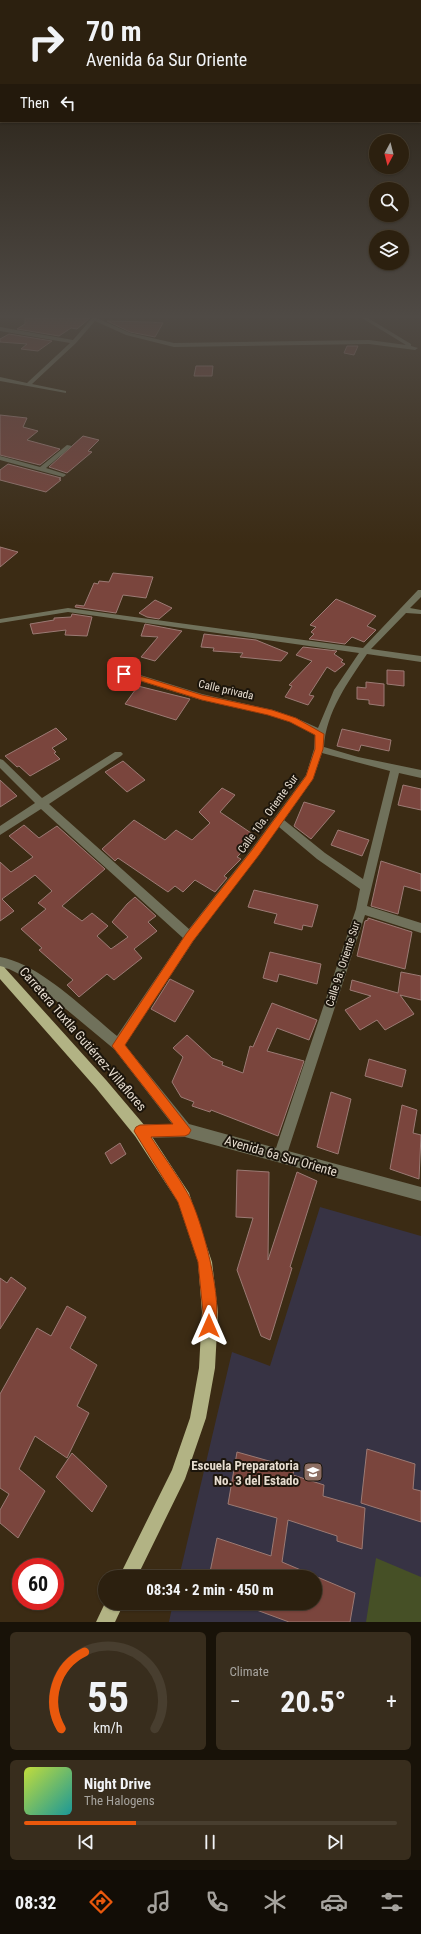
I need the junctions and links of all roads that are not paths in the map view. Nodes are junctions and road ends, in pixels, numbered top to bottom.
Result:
1 (69, 446) dead end
2 (0, 458) edge
3 (40, 469) junction
4 (63, 476) dead end
5 (421, 592) edge
6 (403, 610) junction
7 (421, 612) edge
8 (0, 621) edge
9 (364, 652) junction
10 (421, 659) edge
11 (124, 674) dead end
12 (320, 734) junction
13 (319, 749) junction
14 (118, 754) dead end
15 (0, 762) edge
16 (395, 768) junction
17 (421, 774) edge
18 (42, 804) junction
19 (278, 822) junction
20 (0, 831) edge
21 (366, 887) junction
22 (361, 909) junction
23 (421, 928) edge
24 (190, 938) junction
25 (0, 962) edge
26 (0, 972) edge
27 (118, 1046) junction
28 (185, 1130) junction
29 (140, 1131) junction
30 (280, 1156) junction
31 (421, 1194) edge
32 (132, 1570) edge
33 (111, 1610) edge
34 (105, 1622) edge

1 - 3 street
2 - 3 street
3 - 4 street
5 - 6 street, Calle 10a. Oriente Sur
6 - 7 street
6 - 9 street, Calle 10a. Oriente Sur
8 - 9 street
9 - 10 street
9 - 12 street, Calle 10a. Oriente Sur
11 - 12 street, Calle privada
12 - 13 street, Calle 10a. Oriente Sur
13 - 16 street
13 - 19 street, Calle 10a. Oriente Sur
14 - 18 street
15 - 18 street
16 - 17 street
16 - 21 street, Calle 9a. Oriente Sur
18 - 20 street
18 - 24 street
19 - 21 street
19 - 24 street, Calle 10a. Oriente Sur
21 - 22 street, Calle 9a. Oriente Sur
22 - 23 street
22 - 30 street, Calle 9a. Oriente Sur
24 - 27 street, Calle 10a. Oriente Sur
25 - 27 street
26 - 29 main road, Carretera Tuxtla Gutiérrez-Villaflores
27 - 28 street
28 - 29 street, Avenida 6a Sur Oriente
28 - 30 street, Avenida 6a Sur Oriente
29 - 32 main road, Carretera Tuxtla Gutiérrez-Villaflores
30 - 31 street, Avenida 6a Sur Oriente
33 - 34 main road

